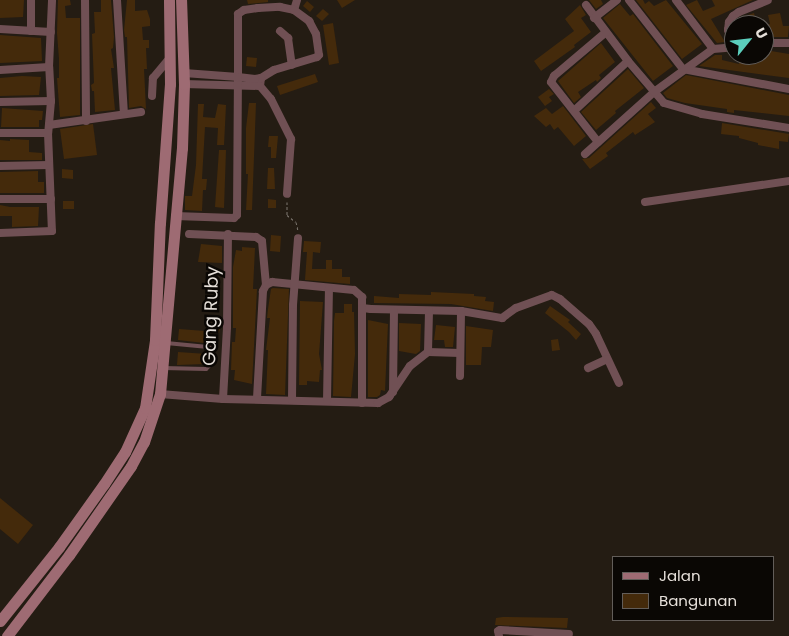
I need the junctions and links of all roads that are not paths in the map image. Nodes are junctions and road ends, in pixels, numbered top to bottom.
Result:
1 (31, 0) edge
2 (52, 0) edge
3 (85, 0) edge
4 (117, 0) edge
5 (168, 0) edge
6 (181, 0) edge
7 (297, 0) edge
8 (617, 0) edge
9 (629, 0) edge
10 (676, 0) edge
11 (768, 0) edge
12 (586, 5) dead end
13 (294, 10) junction
14 (734, 15) edge
15 (594, 18) junction
16 (0, 29) edge
17 (31, 31) junction
18 (280, 31) dead end
19 (51, 32) junction
20 (606, 32) junction
21 (774, 43) edge
22 (789, 43) edge
23 (724, 48) edge
24 (713, 49) junction
25 (170, 59) junction
26 (628, 61) junction
27 (292, 64) junction
28 (49, 67) junction
29 (683, 69) junction
30 (0, 70) edge
31 (238, 77) junction
32 (184, 79) junction
33 (260, 82) junction
34 (238, 86) junction
35 (789, 89) edge
36 (654, 92) junction
37 (152, 96) dead end
38 (51, 101) junction
39 (0, 102) edge
40 (575, 110) junction
41 (141, 112) dead end
42 (124, 113) junction
43 (86, 121) junction
44 (789, 128) edge
45 (48, 129) junction
46 (0, 133) edge
47 (598, 142) junction
48 (585, 154) dead end
49 (49, 165) junction
50 (0, 166) edge
51 (789, 181) edge
52 (288, 194) road end
53 (0, 199) edge
54 (51, 200) junction
55 (645, 202) dead end
56 (175, 216) junction
57 (0, 233) edge
58 (189, 234) dead end
59 (228, 234) junction
60 (298, 238) road end
61 (294, 284) junction
62 (266, 285) junction
63 (329, 288) junction
64 (362, 308) junction
65 (394, 311) junction
66 (429, 311) junction
67 (461, 311) junction
68 (166, 343) junction
69 (428, 352) junction
70 (460, 353) junction
71 (607, 359) junction
72 (163, 368) junction
73 (588, 368) dead end
74 (460, 376) dead end
75 (618, 382) dead end
76 (392, 392) junction
77 (160, 394) junction
78 (223, 398) junction
79 (257, 398) junction
80 (292, 400) junction
81 (327, 401) junction
82 (362, 403) junction
83 (59, 547) junction
84 (69, 555) junction
85 (0, 621) edge
86 (570, 634) dead end
87 (546, 635) edge
88 (556, 635) edge
89 (6, 636) edge
90 (499, 636) edge

1 - 17 street
2 - 19 street
3 - 43 street
4 - 42 street
5 - 25 main road
6 - 32 main road
7 - 13 street
8 - 15 street
9 - 29 street
10 - 24 street
11 - 14 street
12 - 15 street
13 - 27 street
13 - 31 street
15 - 20 street
16 - 17 street
17 - 19 street
18 - 27 street
19 - 28 street
20 - 26 street
20 - 40 street
21 - 22 street
23 - 24 street
24 - 29 street
25 - 37 street
25 - 83 main road
26 - 36 street
26 - 40 street
27 - 33 street
28 - 30 street
28 - 38 street
29 - 35 street
29 - 36 street
31 - 32 street
31 - 33 street
31 - 34 street
32 - 34 street
32 - 56 main road
33 - 34 street
33 - 52 street
34 - 56 street
36 - 44 street
36 - 47 street
38 - 39 street
38 - 45 street
40 - 47 street
41 - 42 street
42 - 43 street
43 - 45 street
45 - 46 street
45 - 49 street
47 - 48 street
49 - 50 street
49 - 54 street
51 - 55 street
53 - 54 street
54 - 57 street
56 - 68 main road
58 - 59 street
59 - 62 street
59 - 78 street, Gang Ruby
60 - 61 street
61 - 62 street
61 - 63 street
61 - 80 street
62 - 79 street
63 - 64 street
63 - 81 street
64 - 65 street
64 - 82 street
65 - 66 street
65 - 76 street
66 - 67 street
66 - 69 street
67 - 70 street
67 - 71 street
68 - 72 main road
68 - 72 lane
69 - 70 street
69 - 76 street
70 - 74 street
71 - 73 street
71 - 75 street
72 - 77 main road
76 - 82 street
77 - 78 street
77 - 84 main road
78 - 79 street
79 - 80 street
80 - 81 street
81 - 82 street
83 - 84 main road
83 - 85 main road
84 - 89 main road
86 - 88 street
87 - 88 street
87 - 90 street

